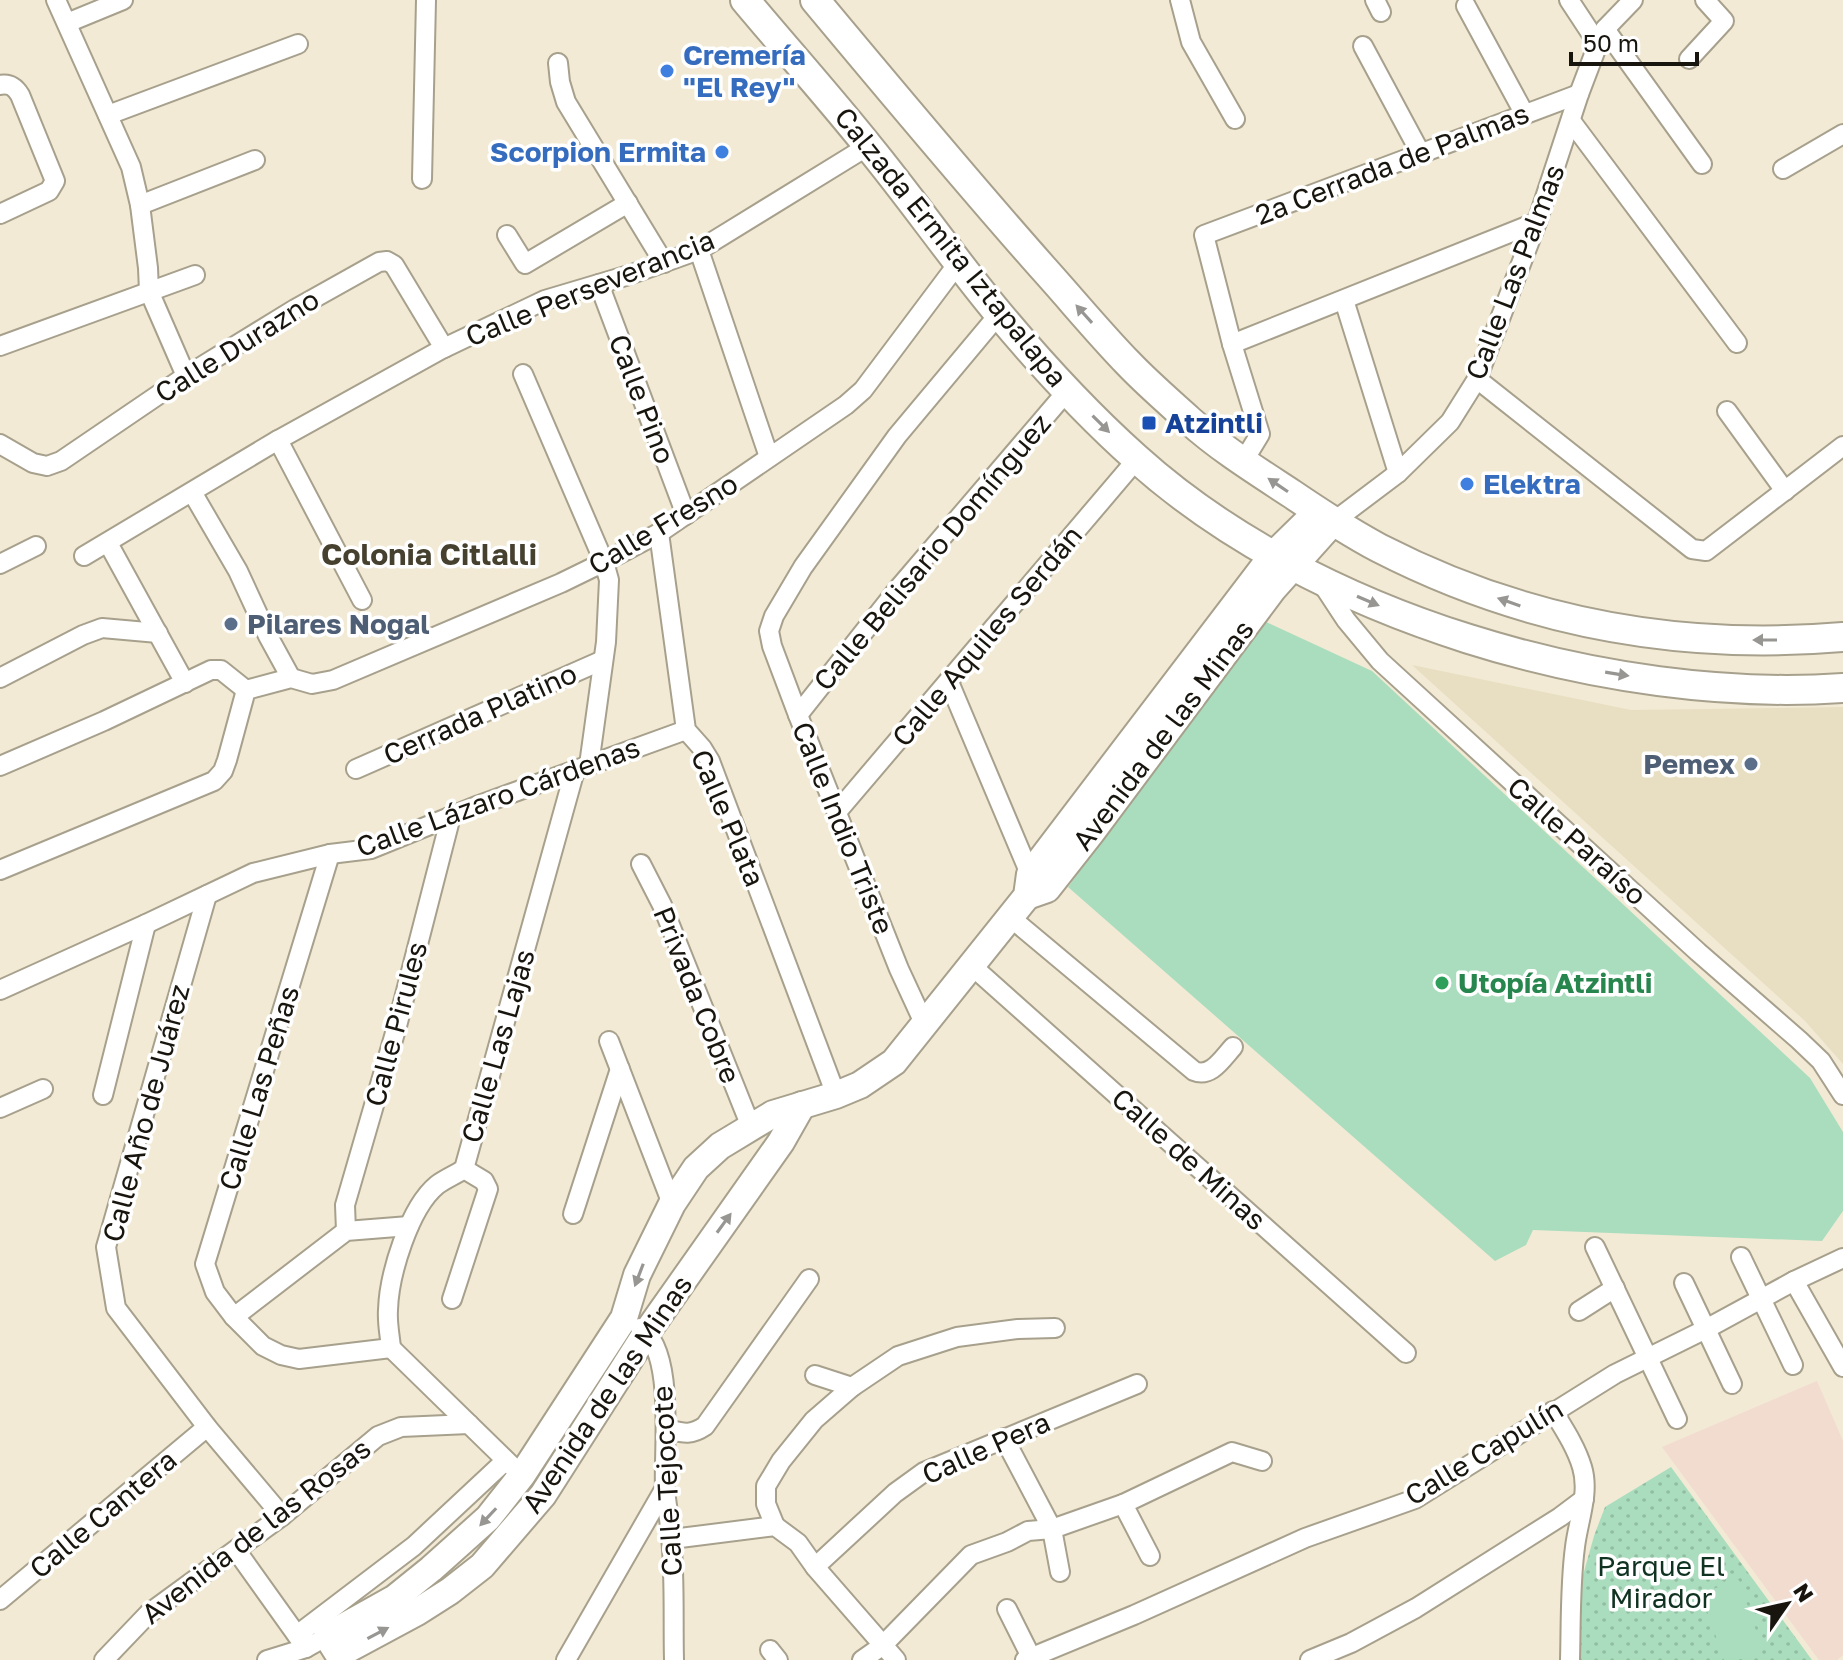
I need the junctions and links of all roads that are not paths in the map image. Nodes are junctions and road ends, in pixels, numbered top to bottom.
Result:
1 (56, 0) edge
2 (123, 0) edge
3 (426, 0) edge
4 (745, 0) edge
5 (815, 0) edge
6 (1180, 0) edge
7 (1569, 0) edge
8 (1633, 0) edge
9 (1705, 0) edge
10 (1466, 6) dead end
11 (67, 23) junction
12 (1602, 36) junction
13 (298, 44) dead end
14 (1363, 46) dead end
15 (1689, 59) dead end
16 (558, 63) dead end
17 (0, 85) edge
18 (1579, 94) junction
19 (1524, 113) junction
20 (108, 115) junction
21 (1235, 119) dead end
22 (1571, 121) junction
23 (1843, 134) edge
24 (868, 146) junction
25 (1421, 154) junction
26 (255, 160) dead end
27 (1702, 164) dead end
28 (1783, 169) dead end
29 (422, 179) dead end
30 (628, 203) junction
31 (140, 205) junction
32 (0, 214) edge
33 (1537, 222) junction
34 (507, 235) dead end
35 (699, 250) junction
36 (959, 262) junction
37 (664, 263) junction
38 (195, 275) dead end
39 (599, 284) junction
40 (149, 291) junction
41 (1344, 300) junction
42 (999, 314) junction
43 (1737, 343) dead end
44 (1232, 344) junction
45 (0, 346) edge
46 (444, 348) junction
47 (523, 374) dead end
48 (186, 376) junction
49 (1477, 379) junction
50 (1068, 390) junction
51 (1727, 411) dead end
52 (278, 440) junction
53 (0, 444) edge
54 (1843, 446) edge
55 (769, 457) junction
56 (1137, 459) junction
57 (1243, 462) junction
58 (1398, 473) junction
59 (1785, 491) junction
60 (192, 492) junction
61 (686, 515) junction
62 (1333, 515) junction
63 (659, 533) junction
64 (108, 543) junction
65 (36, 546) dead end
66 (84, 556) dead end
67 (1282, 561) junction
68 (604, 562) junction
69 (0, 564) edge
70 (1320, 580) junction
71 (362, 600) dead end
72 (158, 633) junction
73 (1843, 637) edge
74 (603, 660) junction
75 (0, 678) edge
76 (291, 678) junction
77 (949, 682) junction
78 (185, 683) junction
79 (1843, 688) edge
80 (246, 690) junction
81 (798, 715) junction
82 (686, 730) junction
83 (0, 766) edge
84 (582, 767) junction
85 (356, 769) dead end
86 (837, 812) junction
87 (451, 816) junction
88 (330, 854) junction
89 (641, 864) dead end
90 (0, 870) edge
91 (1035, 886) junction
92 (207, 895) junction
93 (1011, 918) junction
94 (146, 924) junction
95 (972, 966) junction
96 (0, 990) edge
97 (924, 1023) junction
98 (609, 1041) dead end
99 (1233, 1047) dead end
100 (620, 1069) junction
101 (43, 1089) dead end
102 (103, 1095) dead end
103 (836, 1095) junction
104 (1843, 1095) edge
105 (802, 1105) junction
106 (0, 1108) edge
107 (751, 1127) junction
108 (464, 1169) junction
109 (672, 1204) junction
110 (573, 1214) dead end
111 (409, 1226) junction
112 (346, 1231) junction
113 (1595, 1247) dead end
114 (1741, 1257) dead end
115 (1843, 1258) edge
116 (809, 1279) dead end
117 (1794, 1281) junction
118 (1684, 1283) dead end
119 (1615, 1288) junction
120 (452, 1299) dead end
121 (1760, 1299) junction
122 (1579, 1311) dead end
123 (234, 1317) junction
124 (636, 1325) junction
125 (1055, 1328) dead end
126 (1706, 1329) junction
127 (391, 1348) junction
128 (1406, 1353) dead end
129 (1647, 1357) junction
130 (1793, 1365) dead end
131 (1843, 1367) edge
132 (815, 1375) dead end
133 (1137, 1384) dead end
134 (1732, 1384) dead end
135 (852, 1387) junction
136 (1553, 1411) junction
137 (1677, 1419) dead end
138 (469, 1424) junction
139 (207, 1427) junction
140 (666, 1429) junction
141 (1004, 1438) junction
142 (1262, 1461) dead end
143 (514, 1468) junction
144 (665, 1488) junction
145 (1584, 1499) junction
146 (1123, 1504) junction
147 (282, 1516) junction
148 (1560, 1517) junction
149 (775, 1526) junction
150 (1052, 1529) junction
151 (672, 1539) junction
152 (1575, 1547) junction
153 (236, 1550) junction
154 (1150, 1556) dead end
155 (815, 1567) junction
156 (1060, 1572) dead end
157 (0, 1600) edge
158 (1007, 1609) dead end
159 (882, 1646) junction
160 (323, 1649) edge
161 (1331, 1656) edge
162 (1028, 1658) edge
163 (674, 1659) edge
164 (104, 1660) edge
165 (267, 1660) edge
166 (566, 1660) edge
167 (862, 1660) edge
168 (896, 1660) edge
169 (1310, 1660) edge
170 (1570, 1660) edge

1 - 11 street
2 - 11 street
3 - 29 street
4 - 24 main road, Calzada Ermita Iztapalapa
57 -> 5 main road, Calzada Ermita Iztapalapa
6 - 21 street
7 - 12 street
8 - 12 street, Calle Las Palmas
9 - 15 street
10 - 19 street
11 - 20 street
12 - 18 street, Calle Las Palmas
12 - 27 street
13 - 20 street
14 - 25 street
16 - 30 street
17 - 32 street
18 - 19 street, 2ª Cerrada de Palmas
18 - 22 street, Calle Las Palmas
19 - 25 street, 2ª Cerrada de Palmas
20 - 31 street
22 - 33 street, Calle Las Palmas
22 - 43 street
23 - 28 street
24 - 35 street, Calle Perseverancia
24 - 36 main road, Calzada Ermita Iztapalapa
25 - 44 street, 2ª Cerrada de Palmas
26 - 31 street
30 - 34 street
30 - 37 street
31 - 40 street
33 - 41 street
33 - 49 street, Calle Las Palmas
35 - 37 street, Calle Perseverancia
35 - 55 street
36 - 42 main road, Calzada Ermita Iztapalapa
36 - 55 street, Calle Fresno
37 - 39 street, Calle Perseverancia
38 - 40 street
39 - 46 street, Calle Perseverancia
39 - 61 street, Calle Pino
40 - 45 street
40 - 48 street
41 - 44 street
41 - 58 street
42 - 50 main road, Calzada Ermita Iztapalapa
42 - 81 street, Calle Indio Triste
44 - 57 street
46 - 48 street, Calle Durazno
46 - 52 street, Calle Perseverancia
47 - 68 street, Calle Las Lajas
48 - 53 street, Calle Durazno
49 - 58 street, Calle Las Palmas
49 - 59 street
50 -> 56 main road, Calzada Ermita Iztapalapa
50 - 81 street, Calle Belisario Domínguez
51 - 59 street
52 - 60 street
52 - 71 street
54 - 59 street
55 - 61 street, Calle Fresno
56 - 67 main road, Calzada Ermita Iztapalapa
56 - 77 street, Calle Aquiles Serdán
62 -> 57 main road, Calzada Ermita Iztapalapa
58 - 62 street, Calle Las Palmas
60 - 64 street
60 - 76 street
61 - 63 street, Calle Fresno
62 - 67 street, Calle Las Palmas
73 -> 62 main road, Calzada Ermita Iztapalapa
63 - 68 street, Calle Fresno
63 - 82 street, Calle Plata
64 - 66 street
64 - 72 street
65 - 69 street
67 - 70 main road, Calzada Ermita Iztapalapa
67 - 91 street, Avenida de las Minas
68 - 74 street, Calle Las Lajas
68 - 76 street, Calle Fresno
70 -> 79 main road, Calzada Ermita Iztapalapa
70 - 104 street, Calle Paraíso
72 - 75 street
72 - 78 street
74 - 84 street, Calle Las Lajas
74 - 85 street, Cerrada Platino
76 - 80 street, Calle Fresno
77 - 86 street, Calle Aquiles Serdán
77 - 91 street
78 - 80 street
78 - 83 street
80 - 90 street
81 - 86 street, Calle Indio Triste
82 - 84 street, Calle Lázaro Cárdenas
82 - 103 street, Calle Plata
84 - 87 street, Calle Lázaro Cárdenas
84 - 108 street, Calle Las Lajas
86 - 97 street, Calle Indio Triste
87 - 88 street, Calle Lázaro Cárdenas
87 - 112 street, Calle Pirules
88 - 92 street, Calle Lázaro Cárdenas
88 - 123 street, Calle Las Peñas
89 - 107 street, Privada Cobre
91 - 93 street, Avenida de las Minas
92 - 94 street, Calle Lázaro Cárdenas
92 - 139 street, Calle Año de Juárez
93 - 95 street, Avenida de las Minas
93 - 99 street
94 - 96 street, Calle Lázaro Cárdenas
94 - 102 street
95 - 97 street, Avenida de las Minas
95 - 128 street, Calle de Minas
97 - 103 street, Avenida de las Minas
98 - 100 street
100 - 109 street
100 - 110 street
101 - 106 street
103 - 105 street, Avenida de las Minas
105 - 107 street, Avenida de las Minas
124 -> 105 street, Avenida de las Minas
107 - 109 street, Avenida de las Minas
108 - 111 street, Calle Las Lajas
108 - 120 street
109 -> 124 street, Avenida de las Minas
111 - 112 street
111 - 127 street, Calle Las Lajas
112 - 123 street
113 - 119 street
114 - 121 street
115 - 117 street, Calle Capulín
116 - 140 street
117 - 121 street, Calle Capulín
117 - 131 street
118 - 126 street
119 - 122 street
119 - 129 street
121 - 126 street, Calle Capulín
121 - 130 street
123 - 127 street, Calle Las Peñas
124 - 140 street, Calle Tejocote
124 - 143 street, Avenida de las Minas
160 -> 124 street, Avenida de las Minas
125 - 135 street
126 - 129 street, Calle Capulín
126 - 134 street
127 - 138 street
129 - 136 street, Calle Capulín
129 - 137 street
132 - 135 street
133 - 141 street, Calle Pera
135 - 149 street
136 - 145 street
136 - 162 street, Calle Capulín
138 - 143 street
138 - 147 street, Avenida de las Rosas
139 - 147 street, Calle Año de Juárez
139 - 157 street, Calle Cantera
140 - 144 street, Calle Tejocote
141 - 150 street
141 - 155 street, Calle Pera
142 - 146 street
143 - 160 street, Avenida de las Minas
144 - 151 street, Calle Tejocote
144 - 166 street
145 - 148 street
145 - 152 street
146 - 150 street
146 - 154 street
147 - 153 street, Avenida de las Rosas
148 - 152 street
148 - 161 street
149 - 151 street
149 - 155 street
150 - 156 street
150 - 159 street
151 - 163 street, Calle Tejocote
152 - 170 street
153 - 160 street
153 - 164 street, Avenida de las Rosas
155 - 159 street
158 - 162 street
159 - 167 street
159 - 168 street
160 - 165 street, Avenida de las Minas
161 - 169 street

